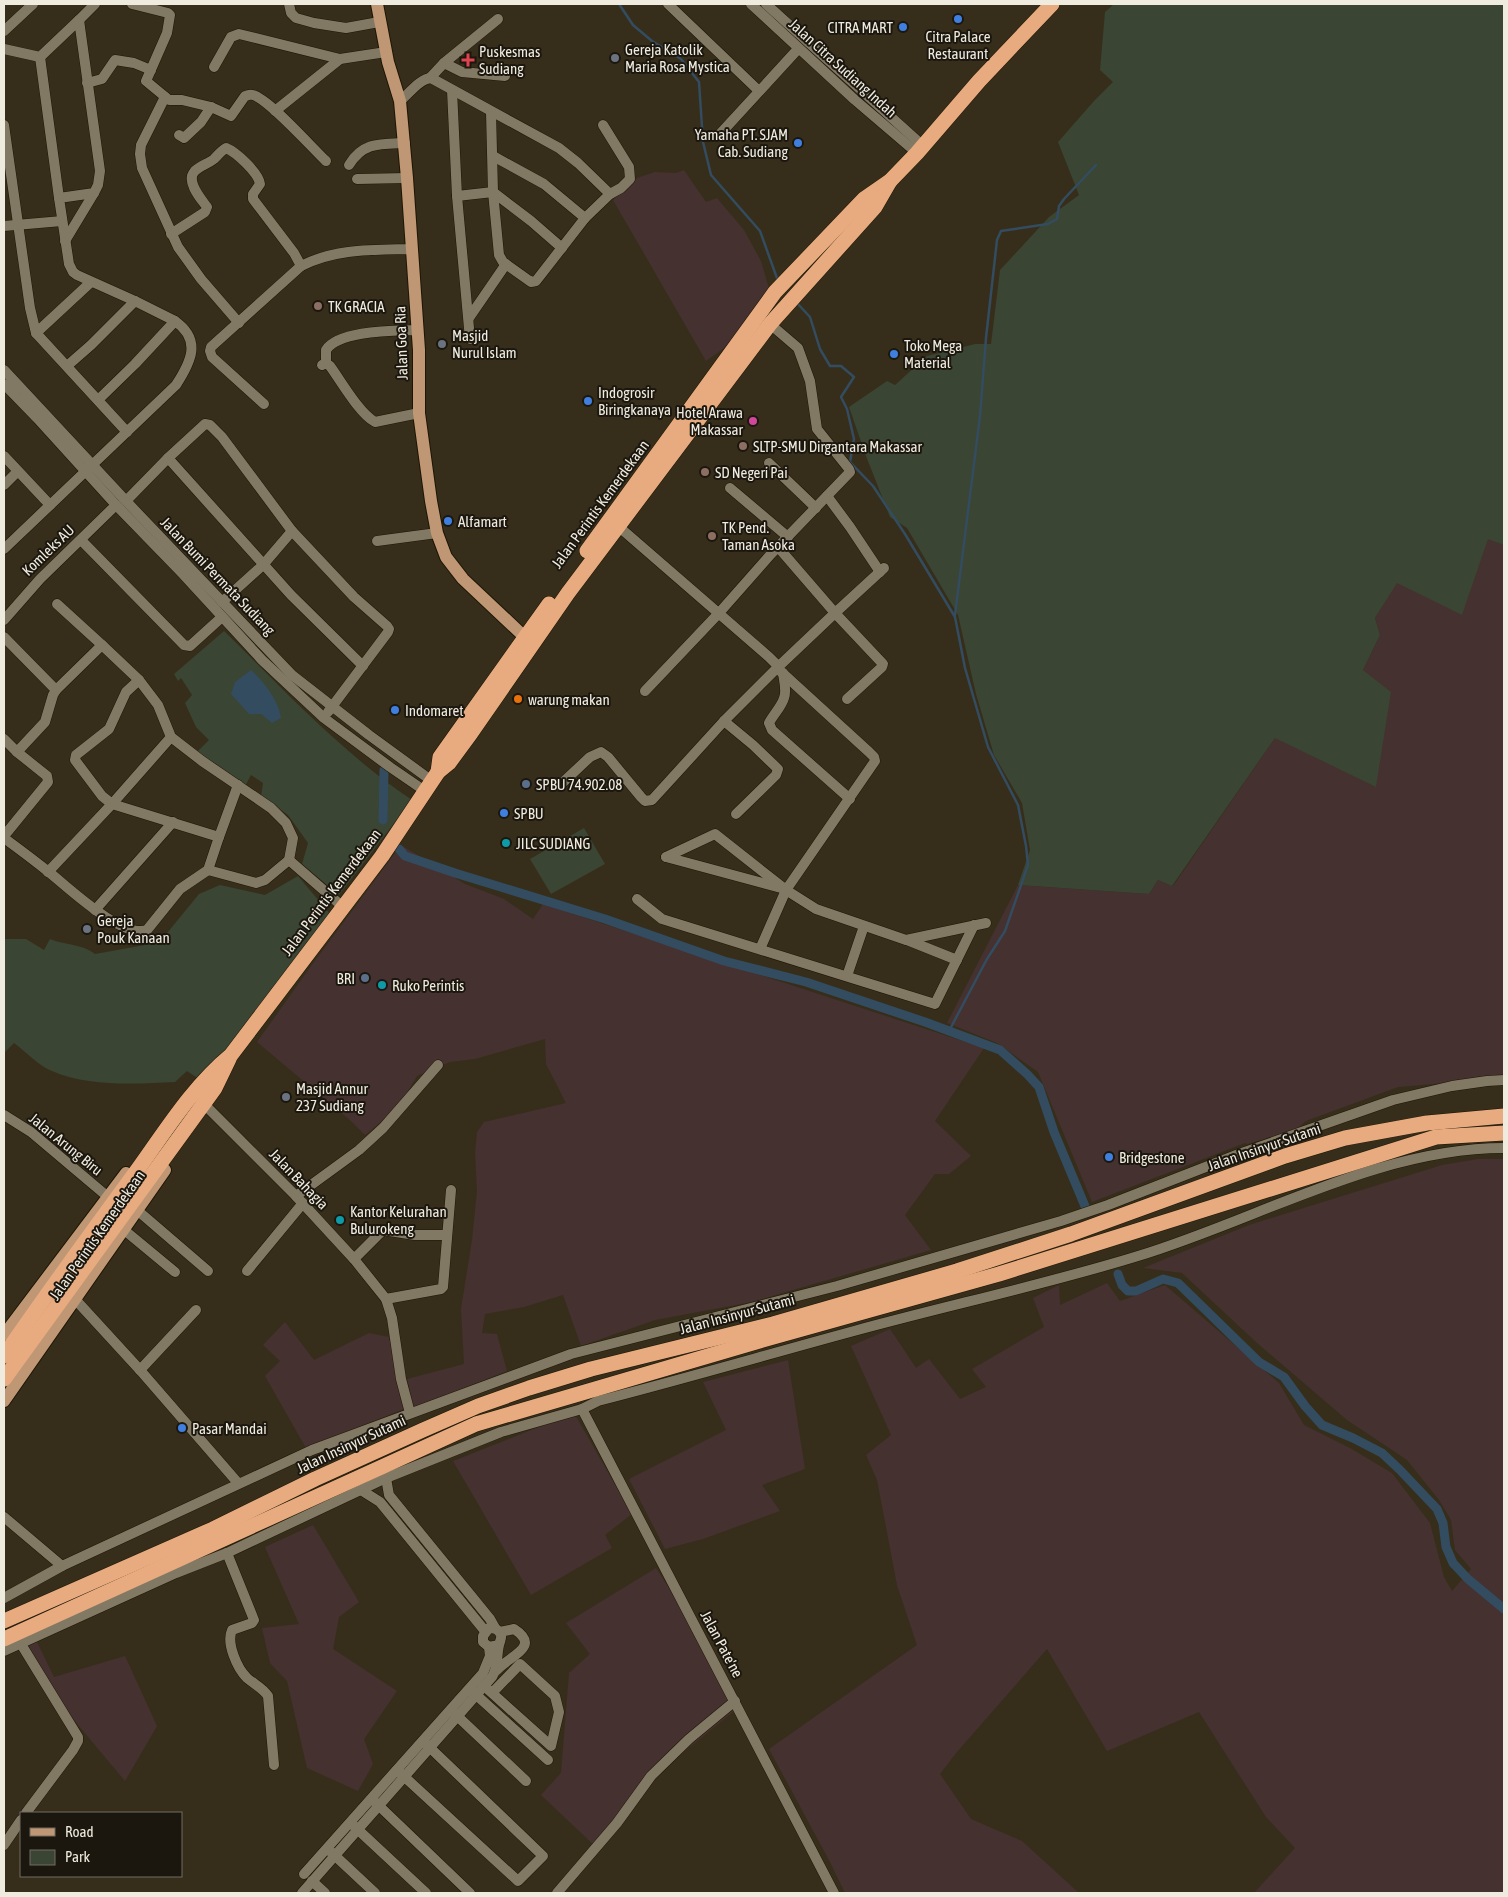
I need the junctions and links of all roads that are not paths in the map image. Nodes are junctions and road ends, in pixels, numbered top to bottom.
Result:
1 (33, 4) edge
2 (95, 4) edge
3 (132, 4) edge
4 (289, 4) edge
5 (377, 4) edge
6 (668, 4) edge
7 (751, 4) edge
8 (1052, 4) edge
9 (764, 7) edge
10 (498, 19) dead end
11 (79, 20) junction
12 (380, 22) junction
13 (4, 31) edge
14 (4, 49) edge
15 (798, 49) junction
16 (386, 52) junction
17 (40, 58) junction
18 (340, 58) junction
19 (444, 62) junction
20 (214, 67) dead end
21 (151, 70) junction
22 (505, 76) dead end
23 (430, 78) junction
24 (88, 83) junction
25 (452, 90) junction
26 (759, 91) junction
27 (166, 97) junction
28 (400, 101) junction
29 (211, 107) junction
30 (275, 111) junction
31 (491, 112) junction
32 (4, 125) edge
33 (604, 125) dead end
34 (720, 134) dead end
35 (179, 135) dead end
36 (405, 143) junction
37 (920, 150) junction
38 (493, 156) junction
39 (326, 162) dead end
40 (349, 166) dead end
41 (407, 178) junction
42 (357, 179) dead end
43 (890, 181) junction
44 (94, 192) junction
45 (494, 192) junction
46 (610, 194) junction
47 (457, 196) junction
48 (59, 198) junction
49 (585, 218) junction
50 (62, 221) junction
51 (18, 223) junction
52 (4, 226) edge
53 (171, 234) junction
54 (65, 241) junction
55 (562, 248) junction
56 (412, 249) junction
57 (506, 264) junction
58 (301, 266) junction
59 (91, 282) junction
60 (135, 301) junction
61 (469, 318) junction
62 (175, 321) junction
63 (238, 323) junction
64 (770, 324) junction
65 (417, 330) junction
66 (36, 332) junction
67 (470, 339) dead end
68 (67, 366) junction
69 (4, 370) edge
70 (4, 384) edge
71 (98, 400) junction
72 (264, 404) dead end
73 (419, 413) junction
74 (127, 432) junction
75 (4, 456) edge
76 (168, 458) junction
77 (769, 463) dead end
78 (89, 468) junction
79 (17, 472) junction
80 (4, 485) edge
81 (730, 488) dead end
82 (827, 496) junction
83 (121, 503) junction
84 (50, 505) junction
85 (816, 508) junction
86 (618, 526) junction
87 (292, 531) junction
88 (437, 533) junction
89 (788, 537) junction
90 (81, 540) junction
91 (377, 541) dead end
92 (778, 547) junction
93 (4, 549) edge
94 (263, 565) junction
95 (222, 602) junction
96 (57, 604) dead end
97 (719, 613) junction
98 (835, 613) junction
99 (222, 616) junction
100 (4, 620) edge
101 (4, 637) edge
102 (529, 641) junction
103 (102, 645) junction
104 (363, 666) junction
105 (779, 669) junction
106 (138, 680) junction
107 (56, 690) junction
108 (645, 691) dead end
109 (847, 699) dead end
110 (332, 706) junction
111 (324, 718) junction
112 (724, 722) junction
113 (171, 737) junction
114 (4, 739) edge
115 (17, 752) junction
116 (432, 781) junction
117 (238, 785) junction
118 (559, 786) dead end
119 (850, 799) junction
120 (112, 804) junction
121 (736, 814) dead end
122 (173, 822) junction
123 (219, 837) junction
124 (5, 840) edge
125 (290, 860) junction
126 (208, 870) junction
127 (48, 872) junction
128 (786, 890) junction
129 (637, 899) dead end
130 (337, 902) junction
131 (95, 910) junction
132 (986, 923) dead end
133 (974, 925) junction
134 (864, 926) junction
135 (906, 940) junction
136 (760, 950) junction
137 (957, 960) junction
138 (847, 976) junction
139 (438, 1065) dead end
140 (1504, 1080) edge
141 (210, 1084) junction
142 (208, 1108) junction
143 (4, 1115) edge
144 (1504, 1116) edge
145 (1504, 1133) edge
146 (1504, 1148) edge
147 (451, 1190) dead end
148 (108, 1197) junction
149 (300, 1200) junction
150 (137, 1210) junction
151 (123, 1229) junction
152 (447, 1235) junction
153 (354, 1259) junction
154 (208, 1271) dead end
155 (247, 1271) dead end
156 (174, 1272) dead end
157 (74, 1298) junction
158 (386, 1299) junction
159 (196, 1310) dead end
160 (4, 1335) edge
161 (4, 1356) edge
162 (140, 1370) junction
163 (4, 1379) edge
164 (4, 1401) edge
165 (582, 1409) junction
166 (410, 1413) junction
167 (386, 1478) junction
168 (238, 1483) junction
169 (361, 1490) junction
170 (389, 1495) junction
171 (380, 1502) junction
172 (4, 1516) edge
173 (227, 1553) junction
174 (62, 1566) junction
175 (4, 1598) edge
176 (4, 1621) edge
177 (493, 1630) junction
178 (4, 1639) edge
179 (21, 1644) junction
180 (494, 1646) junction
181 (4, 1651) edge
182 (496, 1671) junction
183 (484, 1686) junction
184 (473, 1692) junction
185 (492, 1693) junction
186 (735, 1701) junction
187 (454, 1713) junction
188 (427, 1744) junction
189 (548, 1760) dead end
190 (274, 1764) dead end
191 (401, 1773) junction
192 (526, 1780) dead end
193 (375, 1802) junction
194 (27, 1812) edge
195 (20, 1821) edge
196 (354, 1826) junction
197 (4, 1844) edge
198 (330, 1852) junction
199 (308, 1878) junction
200 (302, 1893) edge
201 (325, 1893) edge
202 (375, 1893) edge
203 (426, 1893) edge
204 (470, 1893) edge
205 (557, 1893) edge
206 (834, 1893) edge

1 - 13 street
2 - 11 street
3 - 21 street
4 - 12 street
5 - 12 main road, Jalan Goa Ria
6 - 26 street
7 - 9 street, Jalan Citra Sudiang Indah
8 - 37 highway, Jalan Perintis Kemerdekaan
9 - 15 street, Jalan Citra Sudiang Indah
9 - 37 street, Jalan Citra Sudiang Indah
10 - 19 street
11 - 17 street
11 - 24 street
12 - 16 main road, Jalan Goa Ria
14 - 17 street
15 - 26 street
15 - 37 street, Jalan Citra Sudiang Indah
16 - 18 street
16 - 28 main road, Jalan Goa Ria
17 - 48 street
18 - 20 street
18 - 30 street
19 - 22 street
19 - 23 street
21 - 24 street
21 - 27 street
23 - 25 street
23 - 28 street
24 - 44 street
25 - 31 street
25 - 47 street
26 - 34 street
27 - 29 street
27 - 53 street
28 - 36 main road, Jalan Goa Ria
29 - 30 street
29 - 35 street
30 - 39 street
31 - 38 street
31 - 46 street
32 - 51 street
33 - 46 street
36 - 40 street
36 - 41 main road, Jalan Goa Ria
37 - 43 highway, Jalan Perintis Kemerdekaan
38 - 45 street
38 - 49 street
41 - 42 street
41 - 56 main road, Jalan Goa Ria
43 - 64 highway, Jalan Perintis Kemerdekaan
43 - 102 highway, Jalan Perintis Kemerdekaan
44 - 48 street
44 - 54 street
45 - 47 street
45 - 55 street
45 - 57 street
46 - 49 street
47 - 61 street
48 - 50 street
49 - 55 street
50 - 51 street
50 - 54 street
51 - 52 street
51 - 66 street
53 - 58 street
53 - 63 street
54 - 59 street
55 - 57 street
56 - 58 street
56 - 65 main road, Jalan Goa Ria
57 - 61 street
58 - 63 street
59 - 60 street
59 - 66 street
60 - 62 street
60 - 68 street
61 - 67 street
62 - 71 street
62 - 74 street
63 - 72 street
64 - 82 street
64 - 86 highway, Jalan Perintis Kemerdekaan
65 - 73 main road, Jalan Goa Ria
65 - 73 street
66 - 68 street
68 - 71 street
69 - 78 street, Jalan Bumi Permata Sudiang
70 - 78 street, Jalan Bumi Permata Sudiang
71 - 74 street
73 - 88 main road, Jalan Goa Ria
74 - 78 street
75 - 79 street
76 - 83 street, Komleks AU
76 - 87 street, Komleks AU
76 - 94 street
77 - 85 street
78 - 83 street, Jalan Bumi Permata Sudiang
78 - 84 street
79 - 80 street
79 - 84 street
81 - 89 street
82 - 85 street
82 - 98 street
83 - 90 street, Komleks AU
83 - 95 street, Jalan Bumi Permata Sudiang
83 - 99 street, Jalan Bumi Permata Sudiang
84 - 93 street
85 - 89 street
86 - 97 street
86 - 102 highway, Jalan Perintis Kemerdekaan
87 - 94 street
87 - 104 street
88 - 91 street
88 - 102 main road, Jalan Goa Ria
89 - 92 street
90 - 99 street
90 - 100 street, Komleks AU
92 - 97 street
92 - 98 street
94 - 95 street
94 - 104 street
95 - 110 street, Jalan Bumi Permata Sudiang
96 - 103 street
97 - 105 street
97 - 108 street
98 - 105 street
98 - 109 street
99 - 111 street, Jalan Bumi Permata Sudiang
101 - 107 street
102 - 116 highway, Jalan Perintis Kemerdekaan
103 - 106 street
103 - 107 street
104 - 110 street
105 - 112 street
105 - 119 street
105 - 119 street
106 - 113 street
106 - 120 street
107 - 115 street
110 - 111 street
110 - 116 street, Jalan Bumi Permata Sudiang
111 - 116 street, Jalan Bumi Permata Sudiang
112 - 118 street
112 - 121 street
113 - 117 street
113 - 120 street
114 - 115 street
115 - 124 street
116 - 130 highway, Jalan Perintis Kemerdekaan
117 - 123 street
117 - 125 street
119 - 128 street
120 - 122 street
120 - 127 street
122 - 123 street
122 - 131 street
123 - 126 street
124 - 127 street
125 - 126 street
125 - 130 street
126 - 131 street
127 - 131 street
128 - 128 street
128 - 134 street
128 - 136 street
129 - 136 street
130 - 141 highway, Jalan Perintis Kemerdekaan
132 - 133 street
133 - 135 street
133 - 137 street
134 - 135 street
134 - 138 street
135 - 137 street
136 - 138 street
137 - 138 street
139 - 149 street
140 - 166 street
141 - 142 main road, Jalan Perintis Kemerdekaan
141 - 148 main road, Jalan Perintis Kemerdekaan
141 - 161 highway, Jalan Perintis Kemerdekaan
141 - 163 highway, Jalan Perintis Kemerdekaan
142 - 149 street, Jalan Bahagia
142 - 150 main road, Jalan Perintis Kemerdekaan
143 - 148 street, Jalan Arung Biru
144 - 176 highway, Jalan Insinyur Sutami
145 - 178 highway
146 - 165 street
147 - 152 street
148 - 160 main road, Jalan Perintis Kemerdekaan
149 - 153 street, Jalan Bahagia
149 - 155 street
150 - 151 main road, Jalan Perintis Kemerdekaan
150 - 154 street
151 - 156 street
151 - 157 main road, Jalan Perintis Kemerdekaan
152 - 153 street
152 - 158 street
153 - 158 street, Jalan Bahagia
157 - 162 street
157 - 164 main road, Jalan Perintis Kemerdekaan
158 - 166 street, Jalan Bahagia
159 - 162 street
162 - 168 street
165 - 167 street
165 - 186 street, Jalan Pate'ne
166 - 168 street
167 - 169 street
167 - 170 street
168 - 174 street
169 - 171 street
169 - 173 street
170 - 171 street
170 - 177 street
171 - 177 street
172 - 174 street
173 - 179 street
173 - 190 street
174 - 175 street
177 - 180 street
177 - 180 street
177 - 182 street
179 - 181 street
179 - 194 street
180 - 182 street
180 - 184 street
182 - 183 street
183 - 184 street
183 - 185 street
184 - 187 street
184 - 189 street
185 - 185 street
186 - 205 street
186 - 206 street, Jalan Pate'ne
187 - 188 street
187 - 192 street
188 - 191 street
188 - 191 street
191 - 193 street
193 - 196 street
193 - 204 street
195 - 197 street
196 - 198 street
196 - 203 street
198 - 199 street
198 - 202 street
199 - 200 street
199 - 201 street

